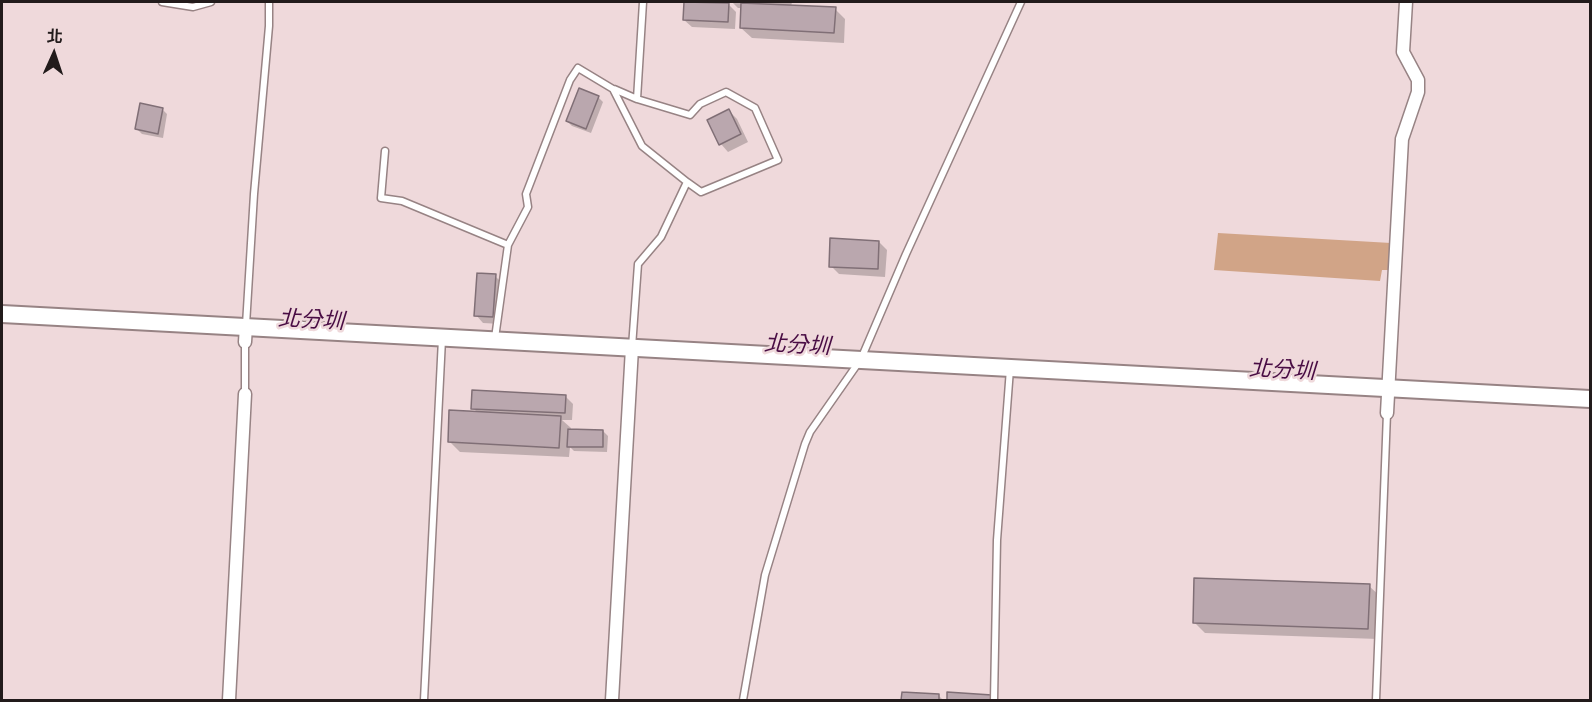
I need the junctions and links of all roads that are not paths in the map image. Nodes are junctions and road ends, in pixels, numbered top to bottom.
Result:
1 (162, 2) edge
2 (211, 2) edge
3 (269, 2) edge
4 (643, 2) edge
5 (1021, 2) edge
6 (1406, 2) edge
7 (613, 89) junction
8 (637, 99) junction
9 (385, 151) dead end
10 (687, 182) junction
11 (507, 245) junction
12 (2, 314) edge
13 (246, 334) junction
14 (495, 340) junction
15 (442, 345) junction
16 (632, 354) junction
17 (861, 359) junction
18 (1009, 373) junction
19 (1388, 388) junction
20 (245, 394) joint
21 (1590, 399) edge
22 (1387, 413) joint
23 (229, 700) edge
24 (424, 700) edge
25 (612, 700) edge
26 (743, 700) edge
27 (994, 700) edge
28 (1376, 700) edge

1 - 2 lane
3 - 13 lane
4 - 8 lane
5 - 17 lane
6 - 19 street
7 - 8 lane
7 - 10 lane
7 - 11 lane
8 - 10 lane
9 - 11 lane
10 - 16 lane
11 - 14 lane
12 - 13 street
13 - 15 street
13 - 20 lane
14 - 15 street
14 - 16 street
15 - 24 lane
16 - 17 street
16 - 25 street
17 - 18 street
17 - 26 lane
18 - 19 street
18 - 27 lane
19 - 21 street
19 - 22 street
20 - 23 street
22 - 28 lane

